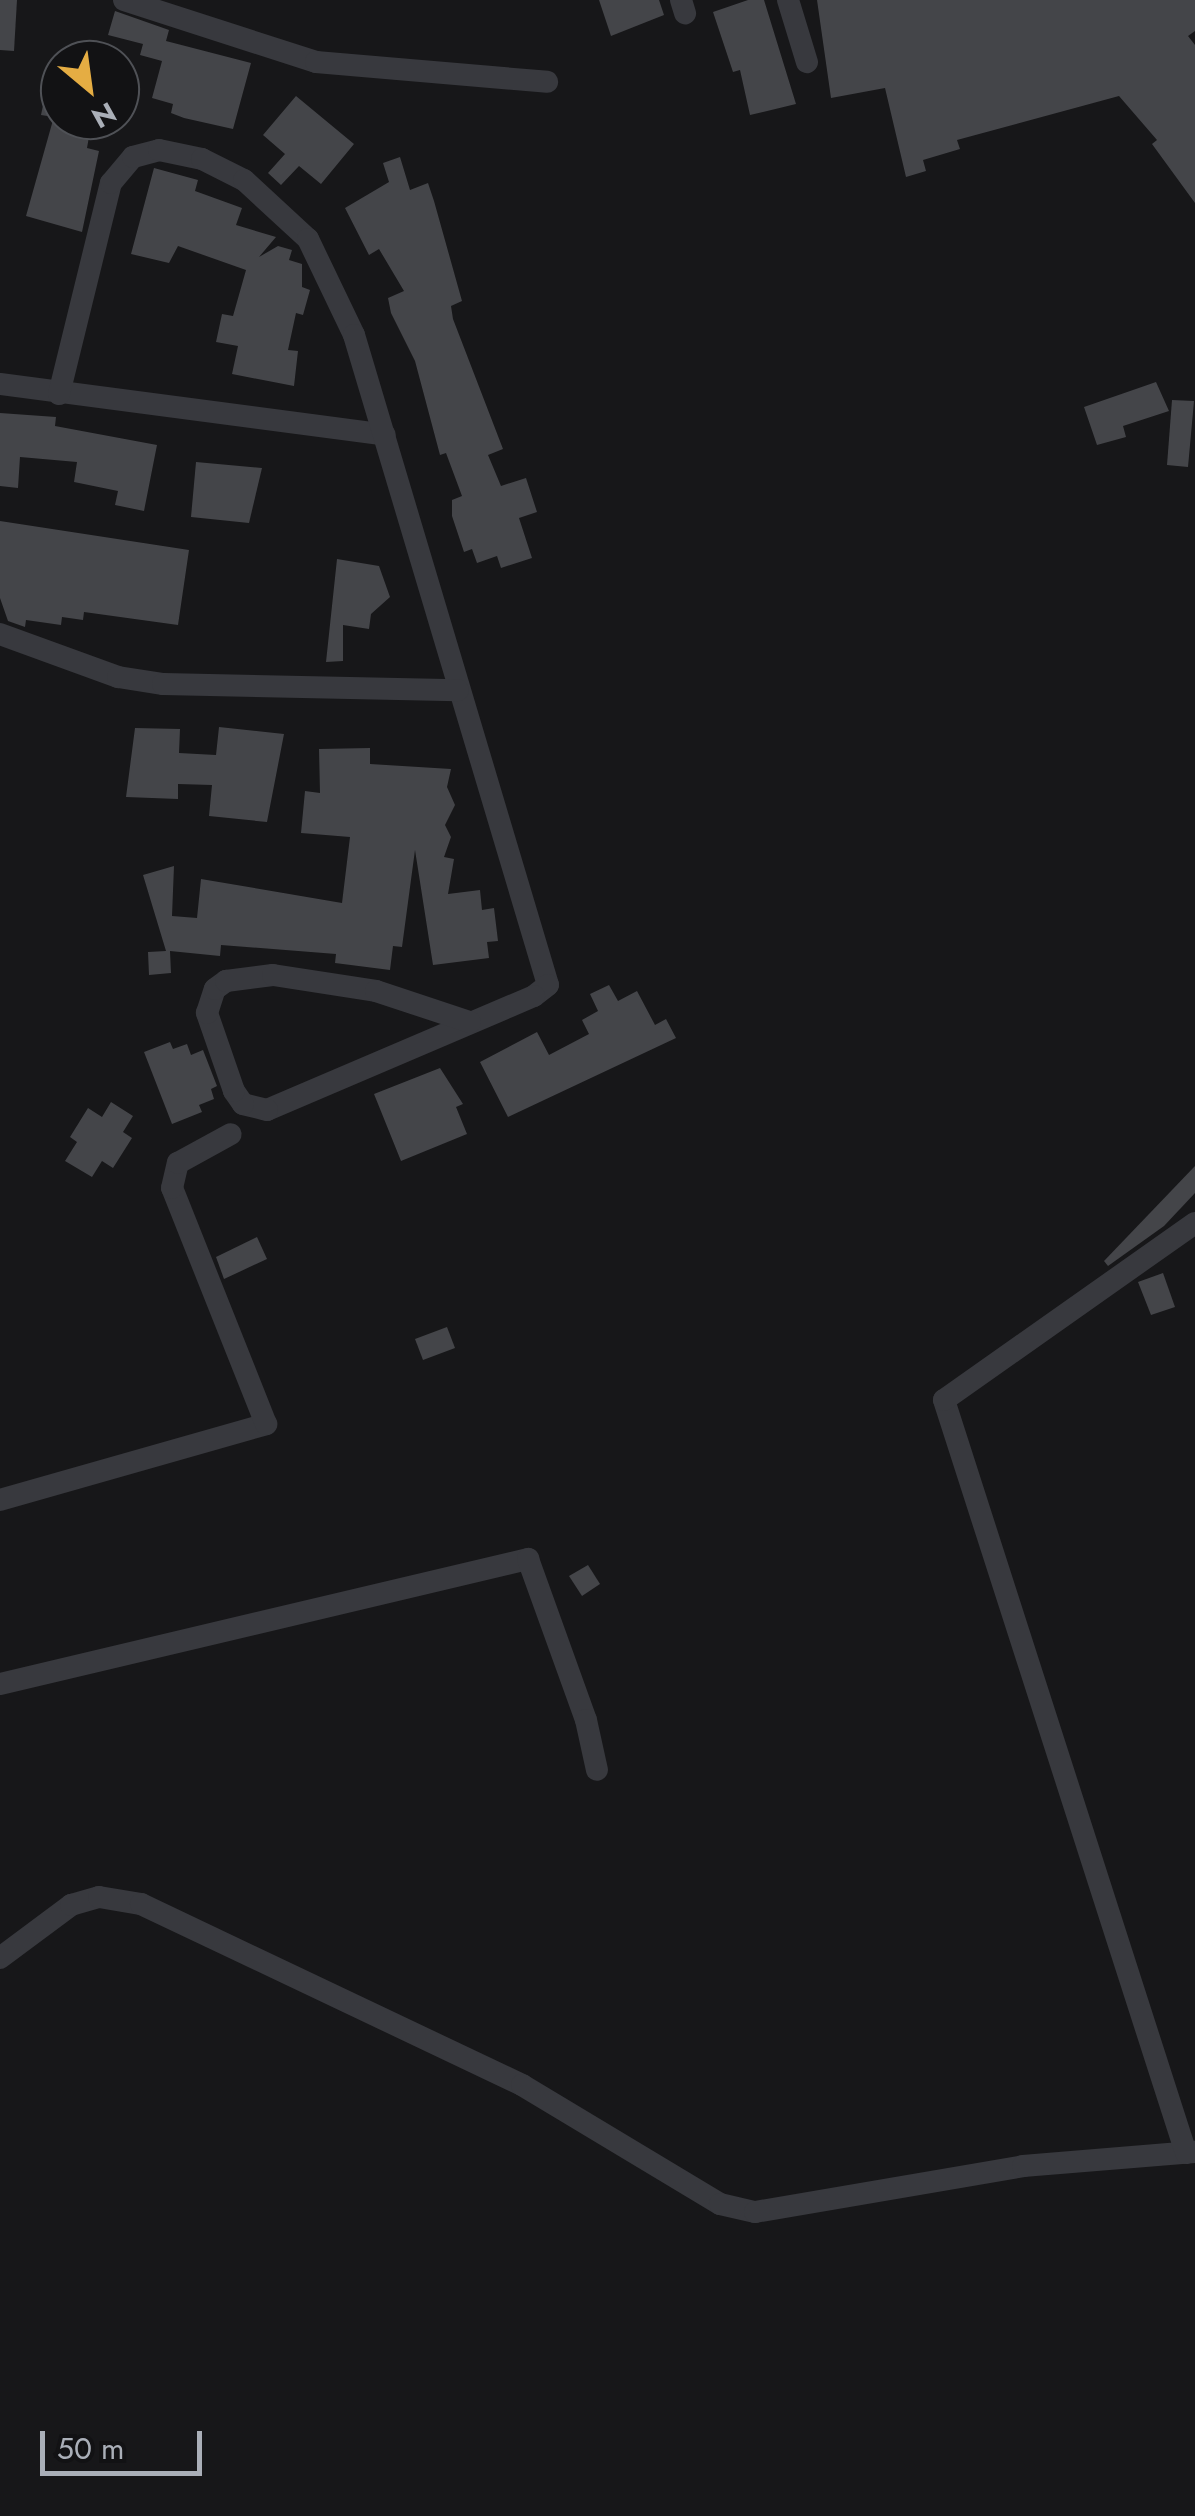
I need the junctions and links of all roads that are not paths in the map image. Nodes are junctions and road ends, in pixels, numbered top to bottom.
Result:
1 (124, 0) edge
2 (788, 0) edge
3 (807, 62) dead end
4 (547, 82) dead end
5 (0, 384) edge
6 (60, 394) junction
7 (386, 435) junction
8 (0, 634) edge
9 (458, 690) junction
10 (470, 1022) junction
11 (231, 1134) dead end
12 (1195, 1223) edge
13 (0, 1500) edge
14 (0, 1684) edge
15 (596, 1770) dead end
16 (0, 1958) edge
17 (1190, 2153) edge

1 - 4 street
2 - 3 street
5 - 6 street
6 - 7 street
6 - 7 street
7 - 9 street
8 - 9 street
9 - 10 street
10 - 10 street
11 - 13 street
12 - 17 street
14 - 15 street
16 - 17 street

